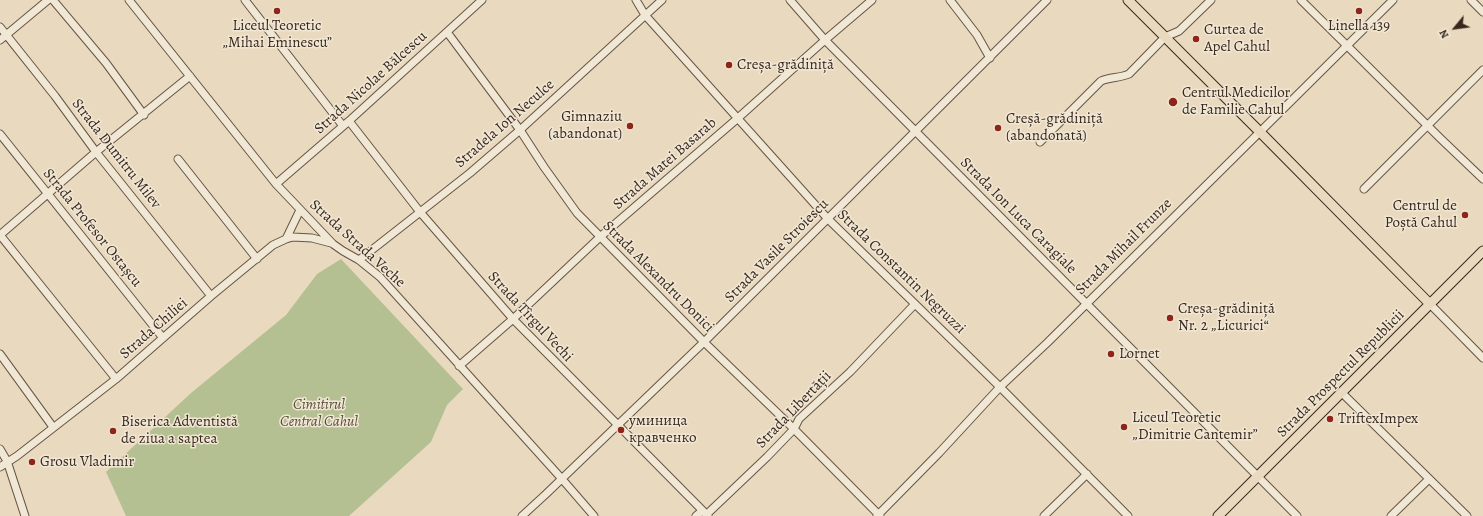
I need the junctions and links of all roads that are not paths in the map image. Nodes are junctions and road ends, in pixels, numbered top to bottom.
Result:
1 (48, 0) edge
2 (53, 0) edge
3 (129, 0) edge
4 (245, 0) edge
5 (482, 0) edge
6 (636, 0) edge
7 (662, 0) edge
8 (790, 0) edge
9 (872, 0) edge
10 (950, 0) edge
11 (1047, 0) edge
12 (1128, 0) edge
13 (1211, 0) edge
14 (1301, 0) edge
15 (1393, 0) edge
16 (1471, 0) edge
17 (1483, 12) edge
18 (645, 15) junction
19 (0, 27) edge
20 (447, 32) junction
21 (6, 35) junction
22 (1165, 37) junction
23 (0, 40) edge
24 (825, 40) junction
25 (1346, 46) junction
26 (990, 58) junction
27 (1483, 70) edge
28 (190, 76) junction
29 (144, 115) junction
30 (738, 118) junction
31 (349, 121) junction
32 (343, 126) junction
33 (1428, 126) junction
34 (520, 130) junction
35 (915, 131) junction
36 (1260, 132) junction
37 (0, 134) edge
38 (1040, 142) dead end
39 (96, 152) junction
40 (178, 159) dead end
41 (1483, 179) edge
42 (276, 184) junction
43 (1364, 189) dead end
44 (47, 194) junction
45 (300, 210) junction
46 (420, 212) junction
47 (828, 219) junction
48 (0, 235) edge
49 (600, 237) junction
50 (286, 239) junction
51 (333, 244) junction
52 (1483, 251) edge
53 (257, 259) junction
54 (359, 260) junction
55 (211, 296) junction
56 (1086, 303) junction
57 (915, 304) junction
58 (1430, 304) junction
59 (513, 319) junction
60 (163, 338) junction
61 (704, 342) junction
62 (0, 354) edge
63 (1483, 358) edge
64 (459, 366) junction
65 (116, 379) junction
66 (1000, 387) junction
67 (1341, 392) junction
68 (618, 424) junction
69 (53, 427) junction
70 (794, 429) junction
71 (0, 449) edge
72 (7, 461) junction
73 (0, 467) edge
74 (1086, 474) junction
75 (1258, 477) junction
76 (562, 478) junction
77 (1429, 479) junction
78 (705, 514) edge
79 (525, 515) edge
80 (878, 515) edge
81 (25, 516) edge
82 (594, 516) edge
83 (696, 516) edge
84 (1044, 516) edge
85 (1128, 516) edge
86 (1218, 516) edge
87 (1297, 516) edge
88 (1391, 516) edge
89 (1467, 516) edge

1 - 21 street
2 - 29 street
3 - 28 street, Strada Strada Veche
4 - 32 street
5 - 20 street, Strada Nicolae Bălcescu
6 - 18 street, Strada Constantin Negruzzi
7 - 18 street, Stradela Ion Neculce
8 - 24 street, Strada Ion Luca Caragiale
9 - 24 street, Strada Matei Basarab
10 - 26 street
11 - 26 street, Strada Vasile Stroiescu
12 - 22 main road
13 - 22 street
14 - 25 street
15 - 25 street, Strada Mihail Frunze
16 - 17 street
18 - 30 street, Strada Constantin Negruzzi
18 - 34 street, Stradela Ion Neculce
19 - 21 street, Strada Dumitru Milev
20 - 31 street, Strada Nicolae Bălcescu
20 - 34 street, Strada Alexandru Donici
21 - 23 street
21 - 39 street, Strada Dumitru Milev
22 - 36 main road
22 - 38 street
24 - 30 street, Strada Matei Basarab
24 - 35 street, Strada Ion Luca Caragiale
25 - 33 street
25 - 36 street, Strada Mihail Frunze
26 - 35 street, Strada Vasile Stroiescu
27 - 33 street
28 - 29 street
28 - 42 street, Strada Strada Veche
29 - 39 street
30 - 47 street, Strada Constantin Negruzzi
30 - 49 street, Strada Matei Basarab
31 - 32 street, Strada Nicolae Bălcescu
31 - 46 street, Strada Tîrgul Vechi
32 - 42 street, Strada Nicolae Bălcescu
33 - 41 street
33 - 43 street
34 - 46 street, Stradela Ion Neculce
34 - 49 street, Strada Alexandru Donici
35 - 47 street, Strada Vasile Stroiescu
35 - 56 street, Strada Ion Luca Caragiale
36 - 56 street, Strada Mihail Frunze
36 - 58 main road
37 - 44 street, Strada Profesor Ostașcu
39 - 44 street
39 - 55 street, Strada Dumitru Milev
40 - 53 street
42 - 45 street, Strada Strada Veche
44 - 48 street
44 - 60 street, Strada Profesor Ostașcu
45 - 50 street
45 - 51 street, Strada Strada Veche
46 - 54 street, Stradela Ion Neculce
46 - 59 street, Strada Tîrgul Vechi
47 - 57 street, Strada Constantin Negruzzi
47 - 61 street, Strada Vasile Stroiescu
48 - 65 street
49 - 59 street, Strada Matei Basarab
49 - 61 street, Strada Alexandru Donici
50 - 51 street, Strada Chiliei
50 - 53 street, Strada Chiliei
51 - 54 street, Strada Strada Veche
52 - 58 main road, Strada Prospectul Republicii
53 - 55 street, Strada Chiliei
54 - 64 street, Strada Strada Veche
55 - 60 street, Strada Chiliei
56 - 66 street, Strada Mihail Frunze
56 - 75 street, Strada Ion Luca Caragiale
57 - 66 street, Strada Constantin Negruzzi
57 - 70 street, Strada Libertății
58 - 63 street
58 - 67 main road, Strada Prospectul Republicii
59 - 64 street, Strada Matei Basarab
59 - 68 street, Strada Tîrgul Vechi
60 - 65 street, Strada Chiliei
61 - 68 street, Strada Vasile Stroiescu
61 - 70 street, Strada Alexandru Donici
62 - 69 street
64 - 76 street, Strada Strada Veche
65 - 69 street, Strada Chiliei
66 - 74 street, Strada Constantin Negruzzi
66 - 80 street, Strada Mihail Frunze
67 - 75 main road, Strada Prospectul Republicii
67 - 77 street
68 - 76 street, Strada Vasile Stroiescu
68 - 78 street, Strada Tîrgul Vechi
69 - 72 street, Strada Chiliei
70 - 78 street, Strada Libertății
70 - 80 street, Strada Alexandru Donici
71 - 72 street
72 - 73 street, Strada Chiliei
72 - 81 street
74 - 84 street
74 - 85 street, Strada Constantin Negruzzi
75 - 86 main road, Strada Prospectul Republicii
75 - 87 street, Strada Ion Luca Caragiale
76 - 79 street, Strada Vasile Stroiescu
76 - 82 street, Strada Strada Veche
77 - 88 street
77 - 89 street
78 - 83 street, Strada Libertății

